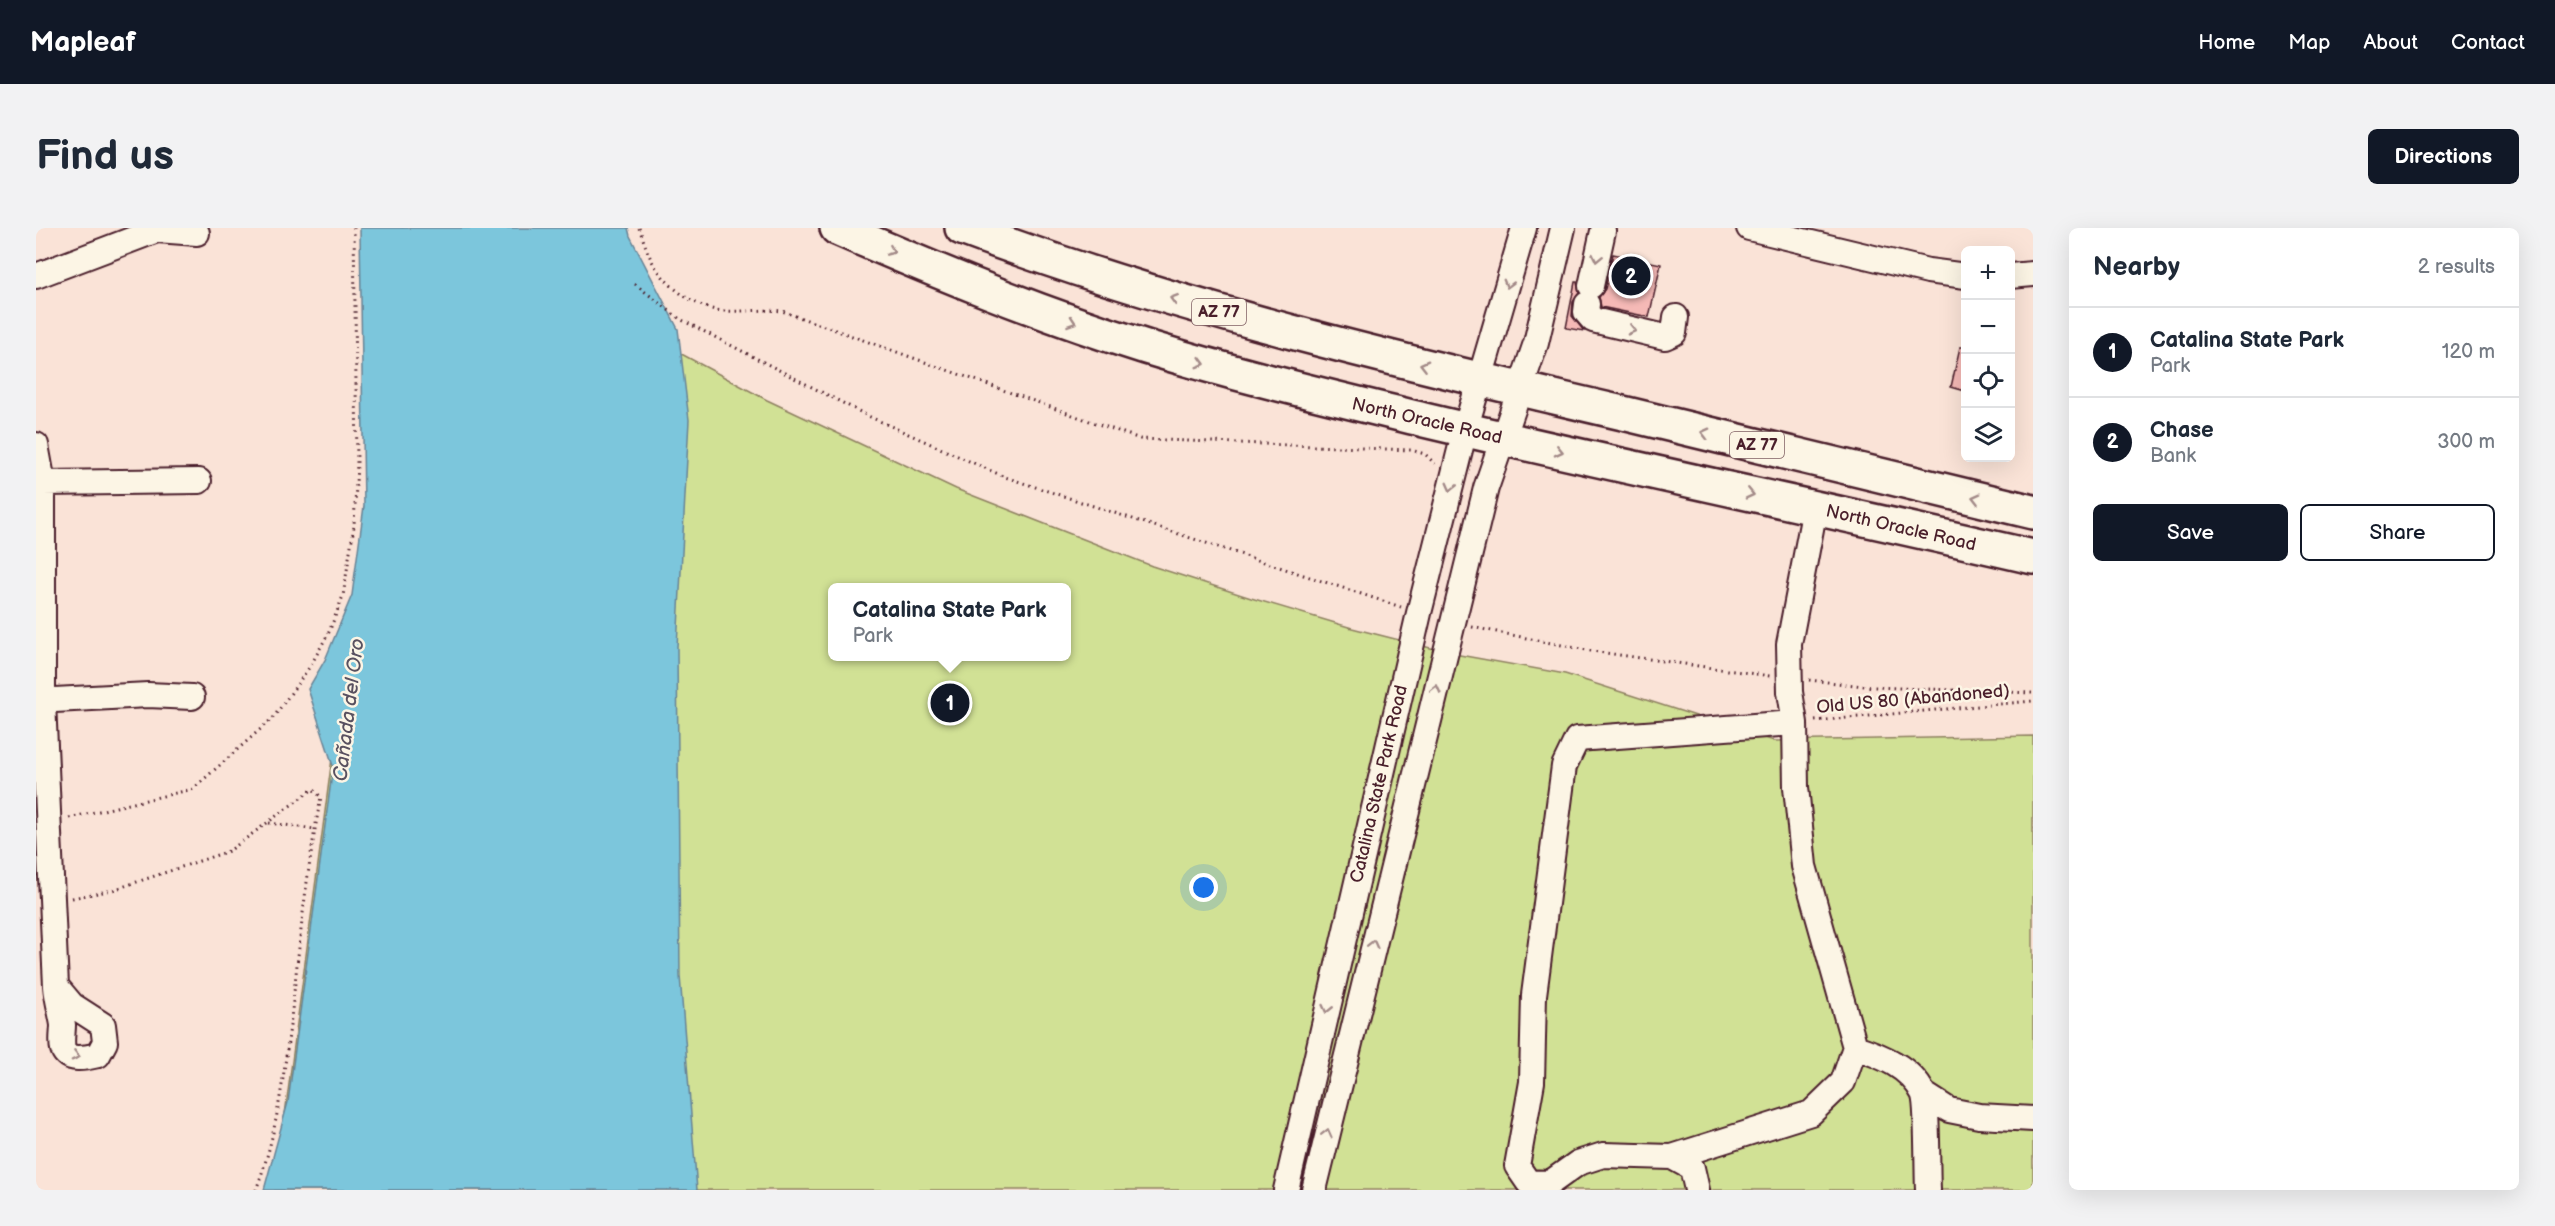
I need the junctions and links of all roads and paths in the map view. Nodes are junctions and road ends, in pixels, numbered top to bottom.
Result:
1 (354, 228) edge
2 (639, 228) edge
3 (837, 228) edge
4 (962, 228) edge
5 (1524, 228) edge
6 (1563, 228) edge
7 (1749, 228) edge
8 (1603, 231) dead end
9 (196, 233) dead end
10 (2033, 274) edge
11 (1961, 275) edge
12 (36, 276) edge
13 (2015, 276) edge
14 (634, 284) dead end
15 (1676, 317) dead end
16 (1480, 379) junction
17 (1520, 389) junction
18 (1465, 430) junction
19 (1502, 439) junction
20 (36, 445) edge
21 (1456, 471) junction
22 (199, 481) dead end
23 (43, 483) junction
24 (1815, 508) junction
25 (2033, 512) edge
26 (2033, 557) edge
27 (1419, 614) junction
28 (1452, 623) junction
29 (1411, 649) junction
30 (1444, 657) junction
31 (1789, 678) junction
32 (2033, 693) edge
33 (192, 697) dead end
34 (39, 701) edge
35 (2033, 701) edge
36 (1795, 723) junction
37 (48, 818) junction
38 (267, 823) junction
39 (315, 829) junction
40 (50, 898) junction
41 (56, 986) dead end
42 (1856, 1047) junction
43 (1924, 1094) junction
44 (2033, 1119) edge
45 (1672, 1157) junction
46 (1527, 1186) edge
47 (256, 1190) edge
48 (1286, 1190) edge
49 (1314, 1190) edge
50 (1696, 1190) edge
51 (1928, 1190) edge

1 - 37 path
2 - 21 path
3 -> 18 highway, North Oracle Road
16 -> 4 highway, AZ 77
5 -> 16 street, Catalina State Park Road
6 - 17 street, Catalina State Park Road
7 - 11 street
8 -> 15 street
9 - 12 street
10 - 13 street
14 - 27 path
16 - 17 highway, AZ 77
16 - 18 street, Catalina State Park Road
17 - 19 street, Catalina State Park Road
25 -> 17 highway, AZ 77
18 - 19 highway, North Oracle Road
18 - 21 street, Catalina State Park Road
19 -> 24 highway, North Oracle Road
19 - 28 street, Catalina State Park Road
20 - 23 street
21 -> 27 street, Catalina State Park Road
22 - 23 street
23 - 34 street
24 - 26 highway, North Oracle Road
24 - 31 street
27 - 29 street, Catalina State Park Road
28 - 30 street, Catalina State Park Road
28 - 31 path
29 - 30 street
29 -> 48 street, Catalina State Park Road
49 -> 30 street, Catalina State Park Road
31 - 32 path
31 - 36 street
33 - 34 street
34 - 37 street
35 - 36 path, Old US 80 (Abandoned)
36 - 42 street
36 - 46 street
37 - 40 street
38 - 39 path
38 - 39 path
38 - 40 path
39 - 47 path
40 - 41 street
42 - 43 street
42 - 45 street
43 - 44 street
43 - 51 street
45 - 46 street
45 - 50 street

